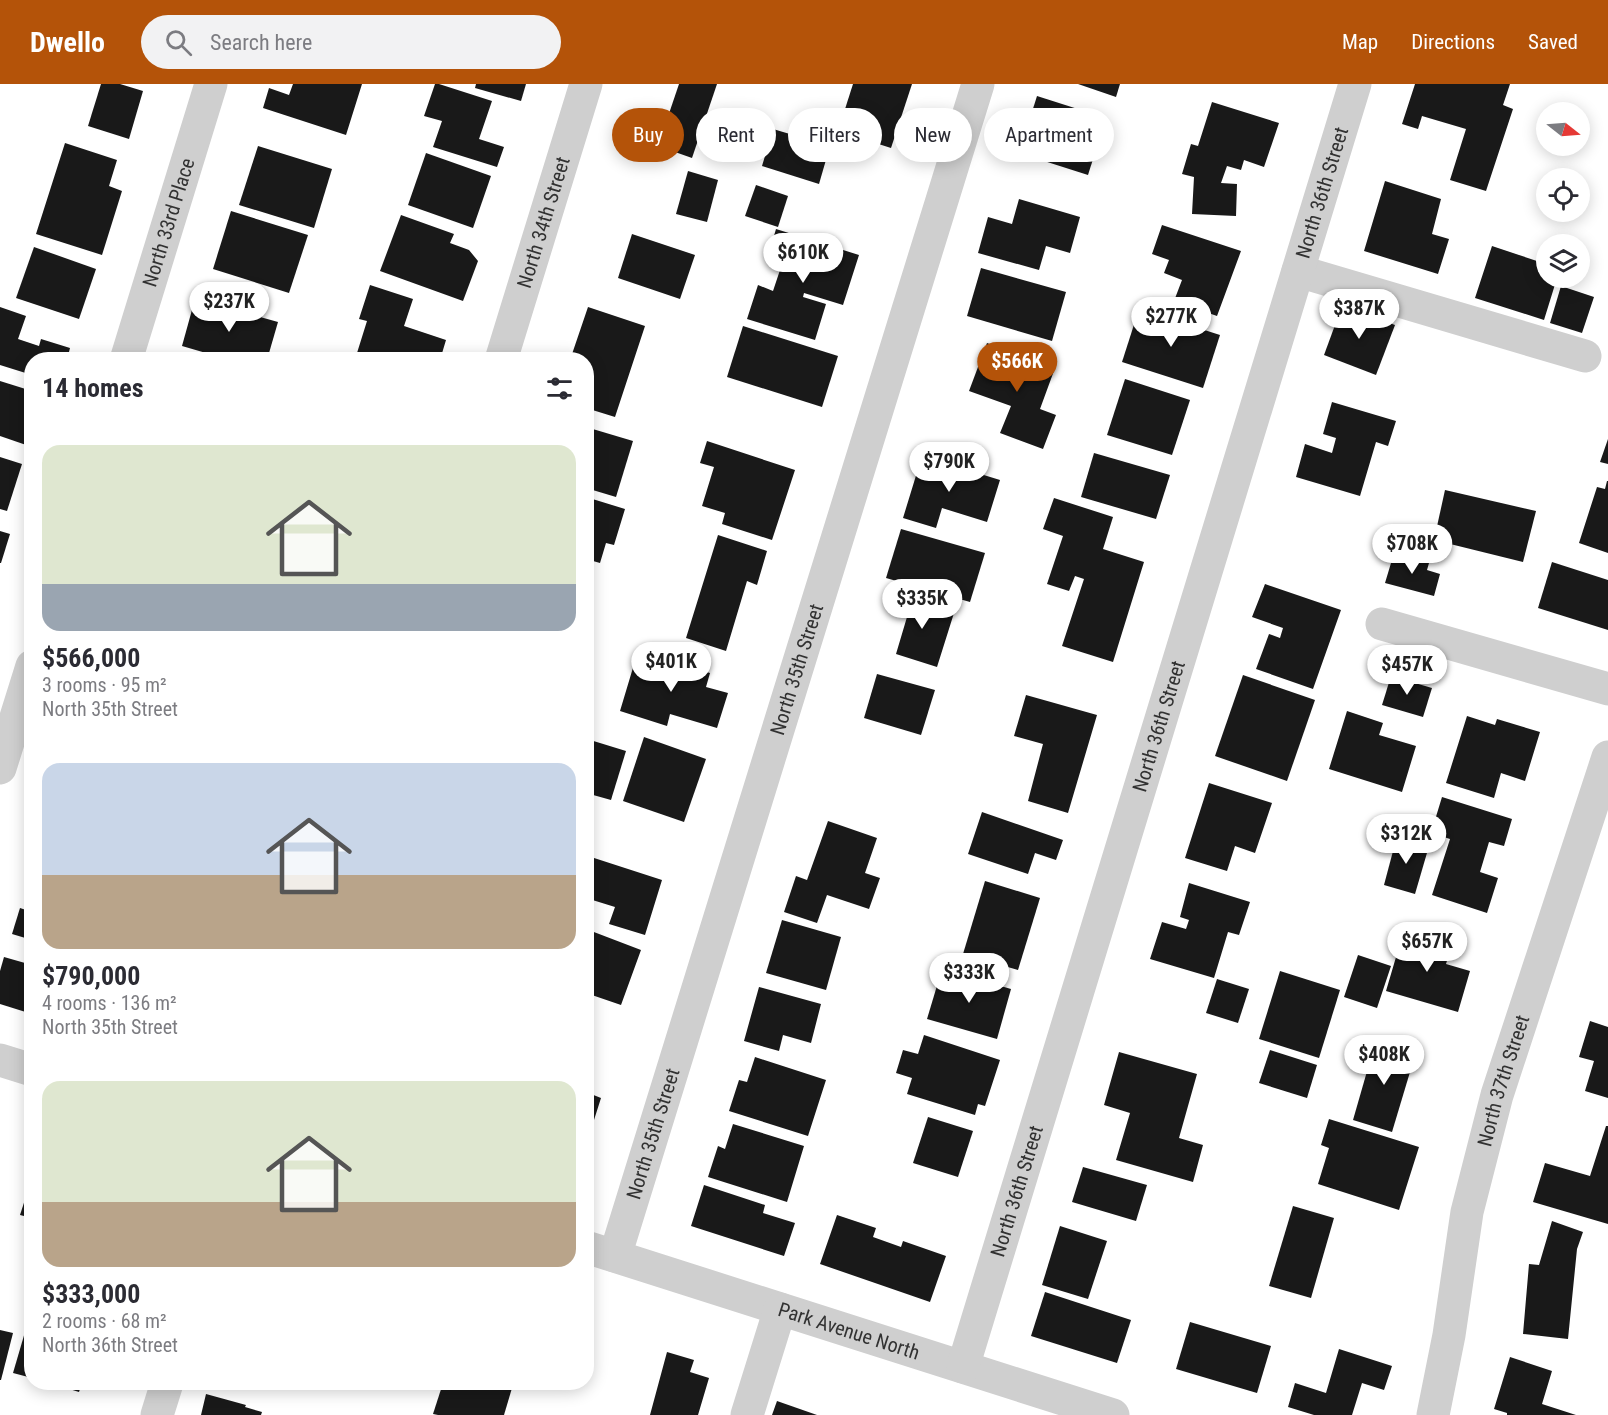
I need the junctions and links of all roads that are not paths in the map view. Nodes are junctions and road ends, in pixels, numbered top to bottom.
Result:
1 (211, 84) edge
2 (586, 84) edge
3 (978, 84) edge
4 (1355, 84) edge
5 (1298, 271) junction
6 (128, 352) edge
7 (503, 352) edge
8 (1585, 356) dead end
9 (1382, 624) dead end
10 (1608, 689) edge
11 (24, 692) edge
12 (1608, 757) edge
13 (0, 768) edge
14 (0, 1060) edge
15 (24, 1068) edge
16 (601, 1252) edge
17 (780, 1309) junction
18 (963, 1367) junction
19 (165, 1390) edge
20 (1105, 1414) edge
21 (157, 1415) edge
22 (747, 1415) edge
23 (1433, 1415) edge

1 - 6 street, North 33rd Place
2 - 7 street, North 34th Street
3 - 16 street, North 35th Street
4 - 5 street, North 36th Street
5 - 8 street
5 - 18 street, North 36th Street
9 - 10 street
11 - 13 street
12 - 23 street, North 37th Street
14 - 15 street
16 - 17 street, Park Avenue North
17 - 18 street, Park Avenue North
17 - 22 street
18 - 20 street, Park Avenue North
19 - 21 street

